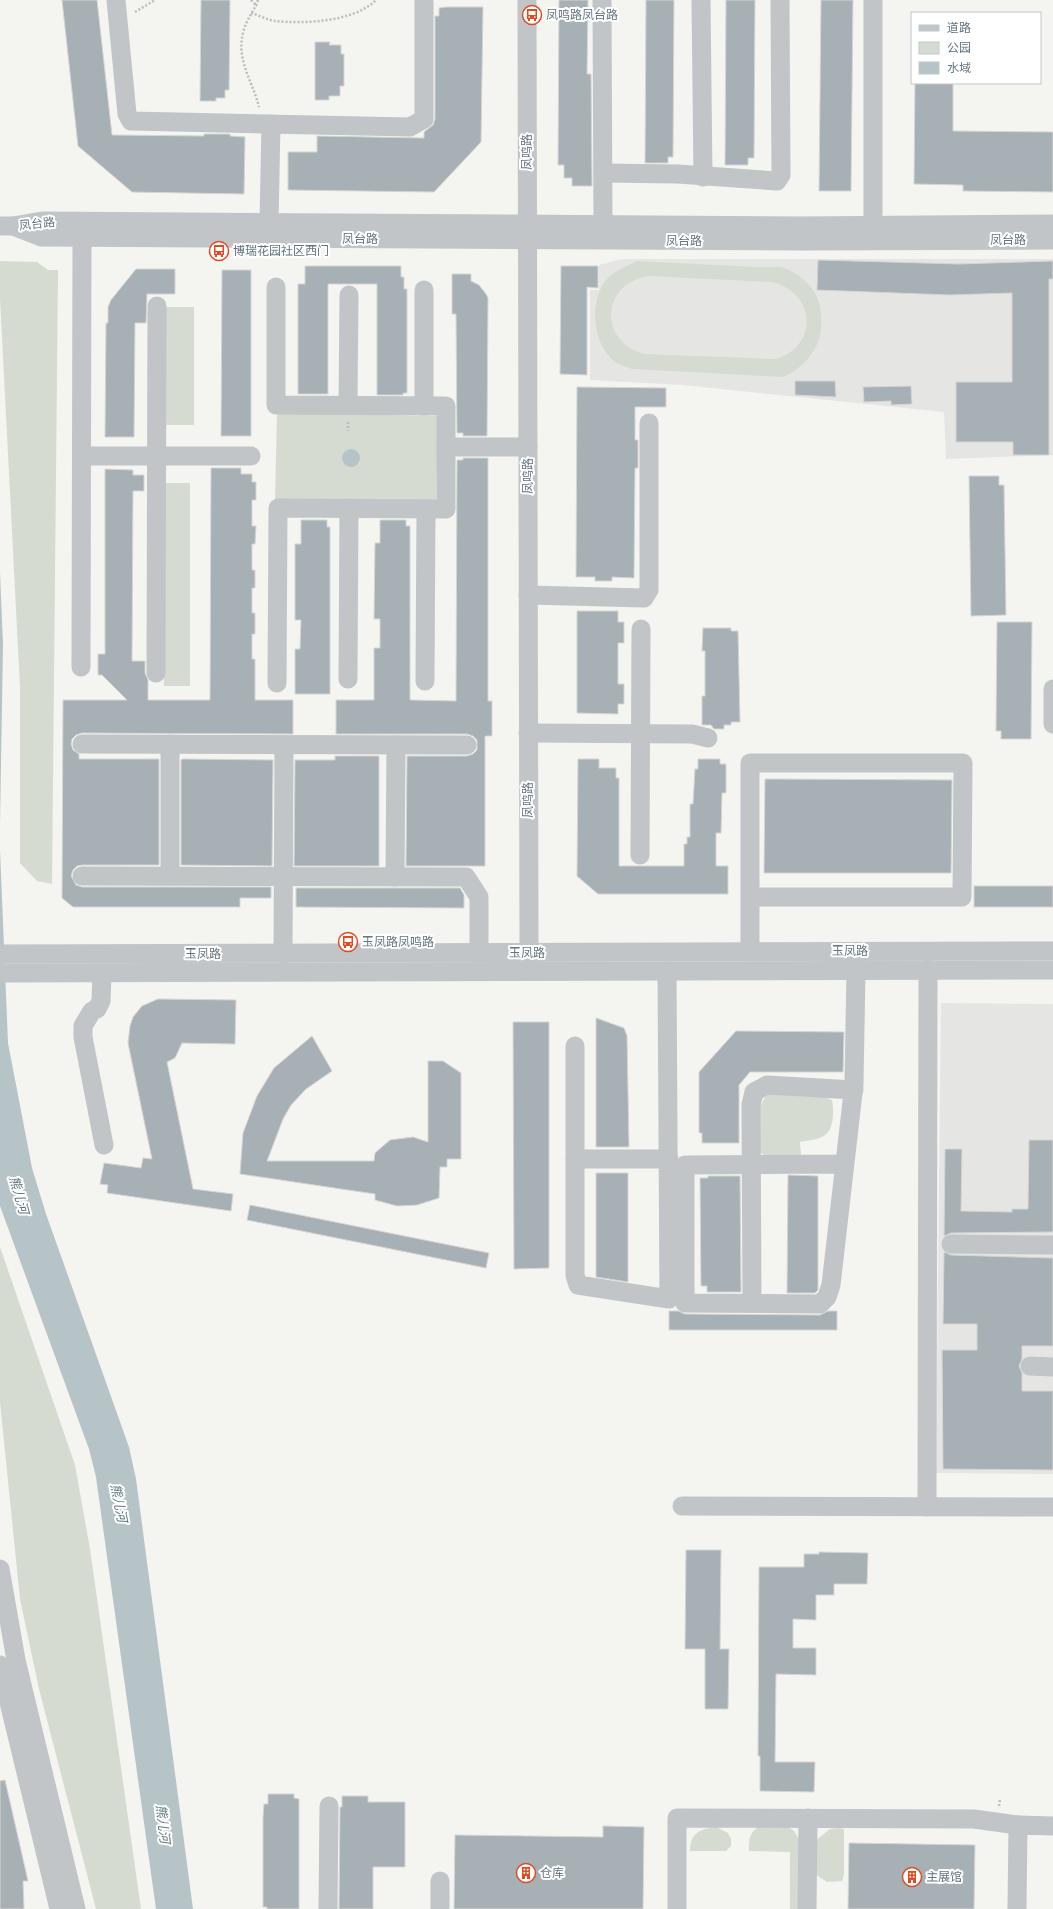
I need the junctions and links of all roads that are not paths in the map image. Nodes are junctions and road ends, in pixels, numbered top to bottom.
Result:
1 (424, 0) edge
2 (527, 0) edge
3 (602, 0) edge
4 (701, 0) edge
5 (780, 0) edge
6 (874, 0) edge
7 (117, 9) edge
8 (266, 124) junction
9 (603, 174) junction
10 (703, 177) junction
11 (269, 223) junction
12 (603, 224) junction
13 (1053, 224) edge
14 (873, 225) junction
15 (7, 226) edge
16 (527, 232) junction
17 (82, 237) junction
18 (1053, 240) edge
19 (276, 287) dead end
20 (424, 290) dead end
21 (348, 295) dead end
22 (157, 306) dead end
23 (348, 405) junction
24 (424, 406) junction
25 (649, 423) dead end
26 (446, 447) junction
27 (528, 447) junction
28 (82, 456) junction
29 (157, 456) junction
30 (251, 456) dead end
31 (348, 508) junction
32 (426, 509) junction
33 (528, 595) junction
34 (641, 629) dead end
35 (82, 667) dead end
36 (156, 673) dead end
37 (348, 679) dead end
38 (425, 681) dead end
39 (277, 683) dead end
40 (1053, 689) edge
41 (1052, 724) edge
42 (528, 734) junction
43 (641, 734) junction
44 (708, 738) dead end
45 (82, 744) dead end
46 (170, 744) junction
47 (284, 745) junction
48 (396, 745) junction
49 (467, 745) dead end
50 (640, 855) dead end
51 (82, 876) dead end
52 (170, 876) junction
53 (283, 877) junction
54 (395, 877) junction
55 (750, 897) junction
56 (1053, 951) edge
57 (750, 952) junction
58 (480, 953) junction
59 (529, 953) junction
60 (0, 954) edge
61 (283, 954) junction
62 (928, 969) junction
63 (856, 970) junction
64 (1053, 970) edge
65 (667, 971) junction
66 (0, 973) edge
67 (102, 973) junction
68 (575, 1046) dead end
69 (854, 1090) junction
70 (104, 1144) dead end
71 (575, 1159) junction
72 (668, 1159) junction
73 (751, 1164) junction
74 (845, 1164) junction
75 (951, 1244) dead end
76 (1053, 1245) edge
77 (752, 1303) junction
78 (1030, 1366) dead end
79 (1053, 1367) edge
80 (682, 1506) dead end
81 (927, 1507) junction
82 (1053, 1507) edge
83 (0, 1569) edge
84 (0, 1665) edge
85 (329, 1806) dead end
86 (808, 1818) junction
87 (1018, 1825) junction
88 (1053, 1826) edge
89 (440, 1881) dead end
90 (59, 1909) edge
91 (76, 1909) edge
92 (328, 1909) edge
93 (440, 1909) edge
94 (677, 1909) edge
95 (808, 1909) edge
96 (1017, 1909) edge

1 - 8 street
2 - 16 street, 凤鸣路
3 - 9 street
4 - 10 street
5 - 10 street
6 - 14 street
7 - 8 street
8 - 11 street
9 - 10 street
9 - 12 street
11 - 15 street, 凤台路
11 - 16 street, 凤台路
12 - 14 street, 凤台路
12 - 16 street, 凤台路
13 - 14 street, 凤台路
15 - 17 street, 凤台路
16 - 17 street, 凤台路
16 - 18 street, 凤台路
16 - 27 street, 凤鸣路
17 - 28 street
19 - 23 street
20 - 24 street
21 - 23 street
22 - 29 street
23 - 24 street
24 - 26 street
25 - 33 street
26 - 27 street
26 - 32 street
27 - 33 street, 凤鸣路
28 - 29 street
28 - 35 street
29 - 30 street
29 - 36 street
31 - 32 street
31 - 37 street
31 - 39 street
32 - 38 street
33 - 42 street, 凤鸣路
34 - 43 street
40 - 41 street
42 - 43 street
42 - 59 street, 凤鸣路
43 - 44 street
43 - 50 street
45 - 46 street
46 - 47 street
46 - 52 street
47 - 48 street
47 - 53 street
48 - 49 street
48 - 54 street
51 - 52 street
52 - 53 street
53 - 54 street
53 - 61 street
54 - 58 street
55 - 55 street
55 - 57 street
56 - 57 street, 玉凤路
57 - 59 street, 玉凤路
58 - 59 street, 玉凤路
58 - 61 street, 玉凤路
60 - 61 street, 玉凤路
62 - 63 street, 玉凤路
62 - 64 street, 玉凤路
62 - 81 street
63 - 65 street, 玉凤路
63 - 69 street
65 - 67 street, 玉凤路
65 - 72 street
66 - 67 street, 玉凤路
67 - 70 street
68 - 71 street
69 - 73 street
69 - 74 street
71 - 72 street
71 - 72 street
73 - 74 street
73 - 77 street
73 - 77 street
74 - 77 street
75 - 76 street
78 - 79 street
80 - 81 street
81 - 82 street
83 - 91 street
84 - 90 street
85 - 92 street
86 - 87 street
86 - 94 street
86 - 95 street
87 - 88 street
87 - 96 street
89 - 93 street

